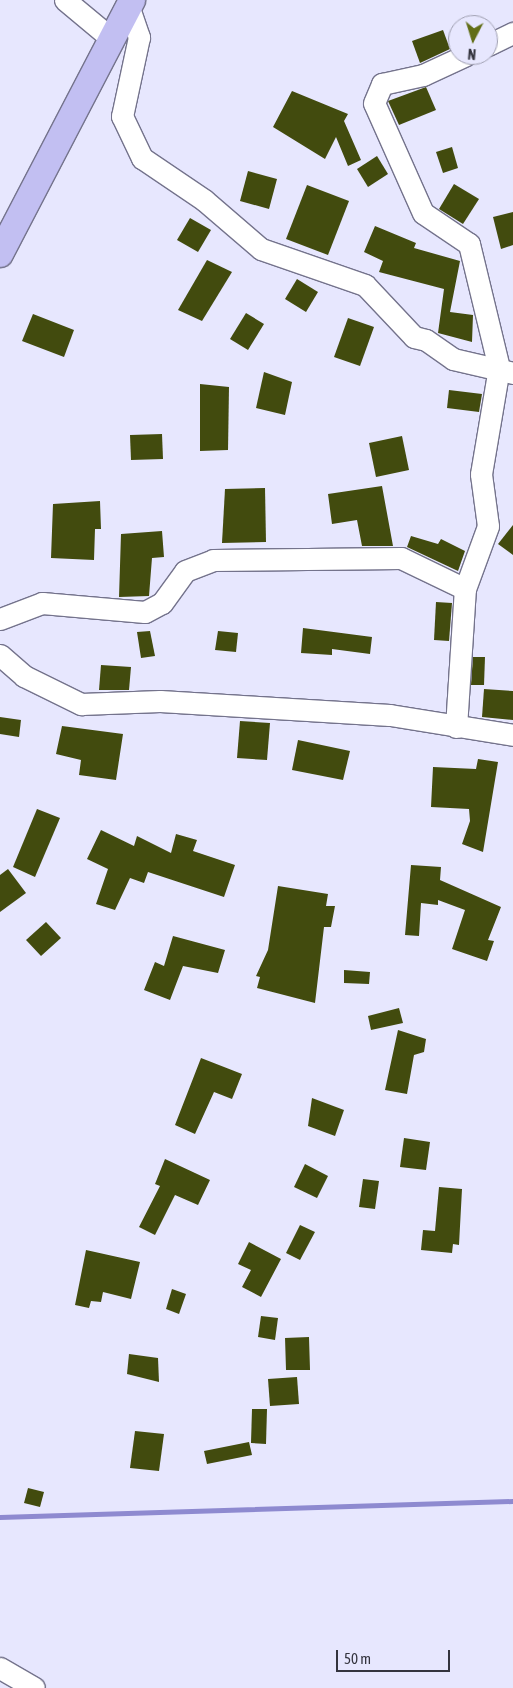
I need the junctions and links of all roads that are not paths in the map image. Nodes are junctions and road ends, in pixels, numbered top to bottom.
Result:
1 (64, 0) edge
2 (130, 4) edge
3 (513, 33) edge
4 (113, 40) junction
5 (498, 40) edge
6 (448, 63) edge
7 (0, 254) edge
8 (506, 370) edge
9 (465, 589) junction
10 (0, 618) edge
11 (0, 656) edge
12 (456, 727) junction
13 (513, 735) edge
14 (0, 1668) edge
15 (34, 1688) edge

1 - 4 street
2 - 4 main road
2 - 8 street
3 - 5 street
4 - 7 main road
6 - 8 street
8 - 9 street
9 - 10 street
9 - 12 street
11 - 12 street
12 - 13 street
14 - 15 street

